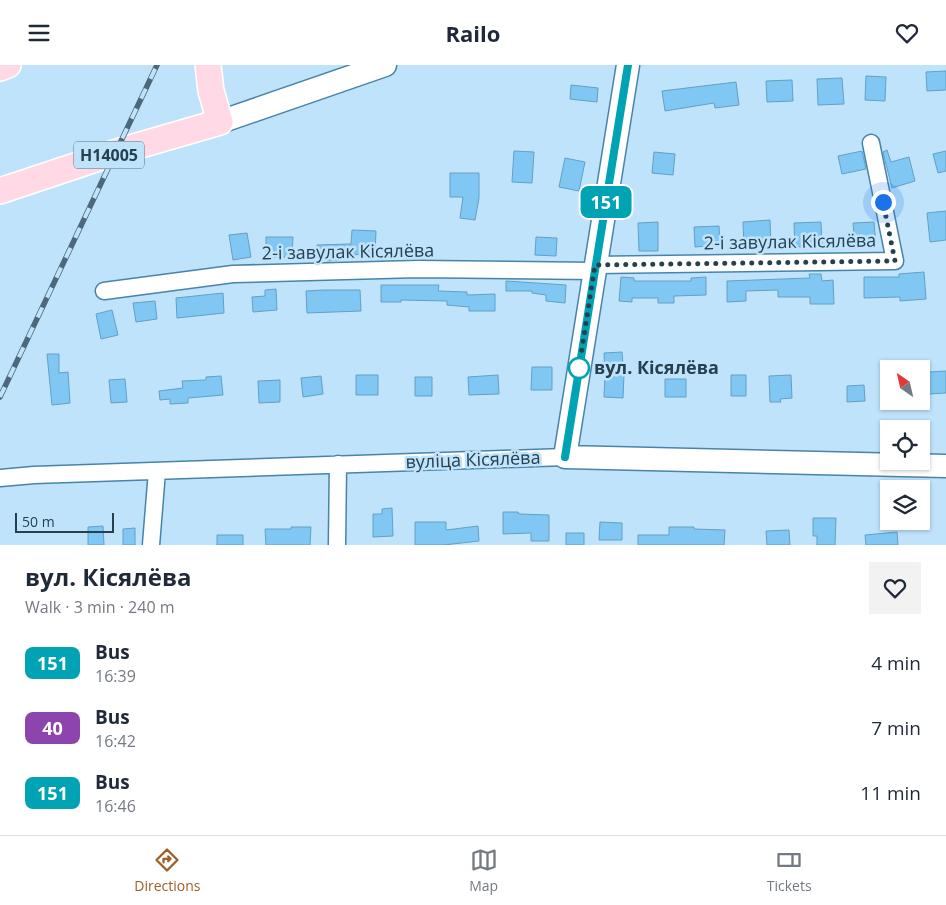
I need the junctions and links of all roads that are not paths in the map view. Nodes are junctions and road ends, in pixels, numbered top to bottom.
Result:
1 (8, 65) edge
2 (208, 65) edge
3 (385, 65) edge
4 (628, 65) edge
5 (0, 68) edge
6 (220, 122) junction
7 (871, 143) dead end
8 (0, 191) edge
9 (595, 268) junction
10 (104, 291) dead end
11 (565, 457) junction
12 (338, 464) junction
13 (946, 466) edge
14 (157, 471) junction
15 (0, 478) edge
16 (151, 545) edge
17 (337, 545) edge

1 - 5 main road
2 - 6 main road
3 - 6 street, Н14005
4 - 9 street
6 - 8 main road, Н14005
7 - 9 street, 2-і завулак Кісялёва
9 - 10 street, 2-і завулак Кісялёва
9 - 11 street
11 - 12 street, вуліца Кісялёва
11 - 13 street, вуліца Кісялёва
12 - 14 street, вуліца Кісялёва
12 - 17 street
14 - 15 street, вуліца Кісялёва
14 - 16 street

